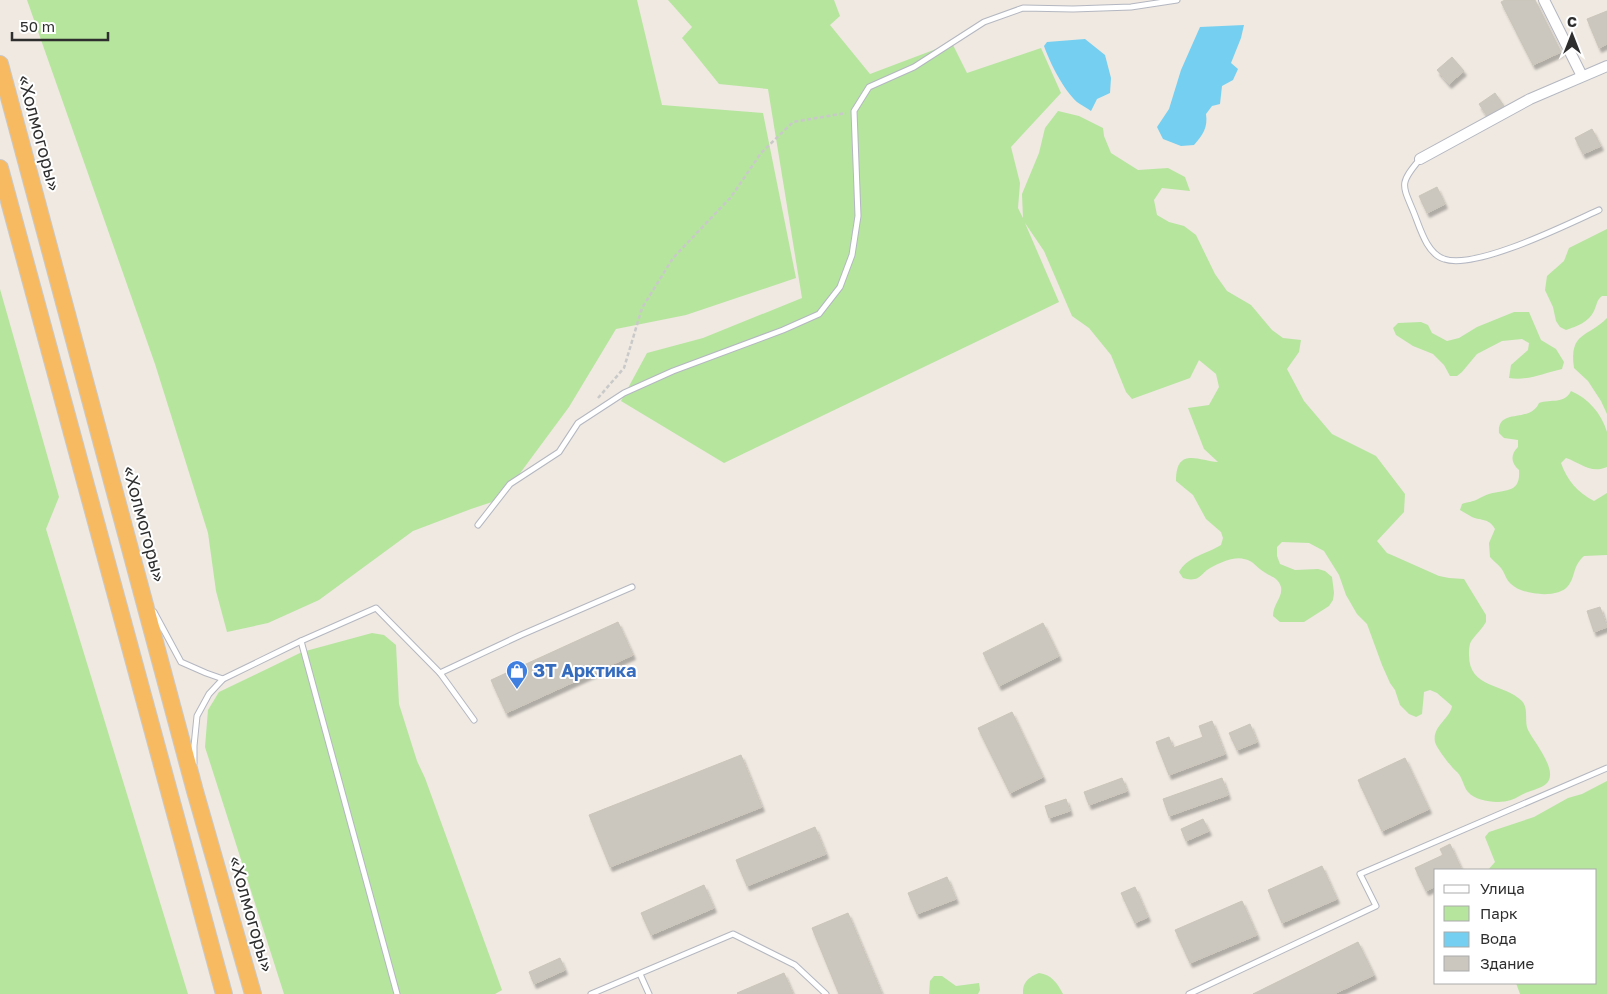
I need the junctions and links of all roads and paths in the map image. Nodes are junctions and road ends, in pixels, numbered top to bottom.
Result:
1 (1177, 0) edge
2 (1544, 0) edge
3 (0, 64) edge
4 (1607, 66) edge
5 (1582, 76) junction
6 (854, 112) junction
7 (1420, 159) joint
8 (0, 168) edge
9 (1599, 210) dead end
10 (595, 402) dead end
11 (478, 526) dead end
12 (136, 570) junction
13 (632, 587) dead end
14 (301, 641) junction
15 (440, 673) junction
16 (223, 678) junction
17 (474, 720) dead end
18 (1607, 768) edge
19 (195, 791) junction
20 (640, 974) junction
21 (224, 994) edge
22 (253, 994) edge
23 (397, 994) edge
24 (591, 994) edge
25 (649, 994) edge
26 (826, 994) edge
27 (1189, 994) edge

1 - 6 lane
2 - 5 street
3 - 12 highway, «Холмогоры»
4 - 5 street
5 - 7 street
6 - 10 path
6 - 11 lane
7 - 9 lane
8 - 21 highway
12 - 16 lane
12 - 19 highway, «Холмогоры»
13 - 15 lane
14 - 15 lane
14 - 16 lane
14 - 23 lane
15 - 17 lane
16 - 19 lane
18 - 27 lane
19 - 22 highway, «Холмогоры»
20 - 24 lane
20 - 25 lane
20 - 26 lane

